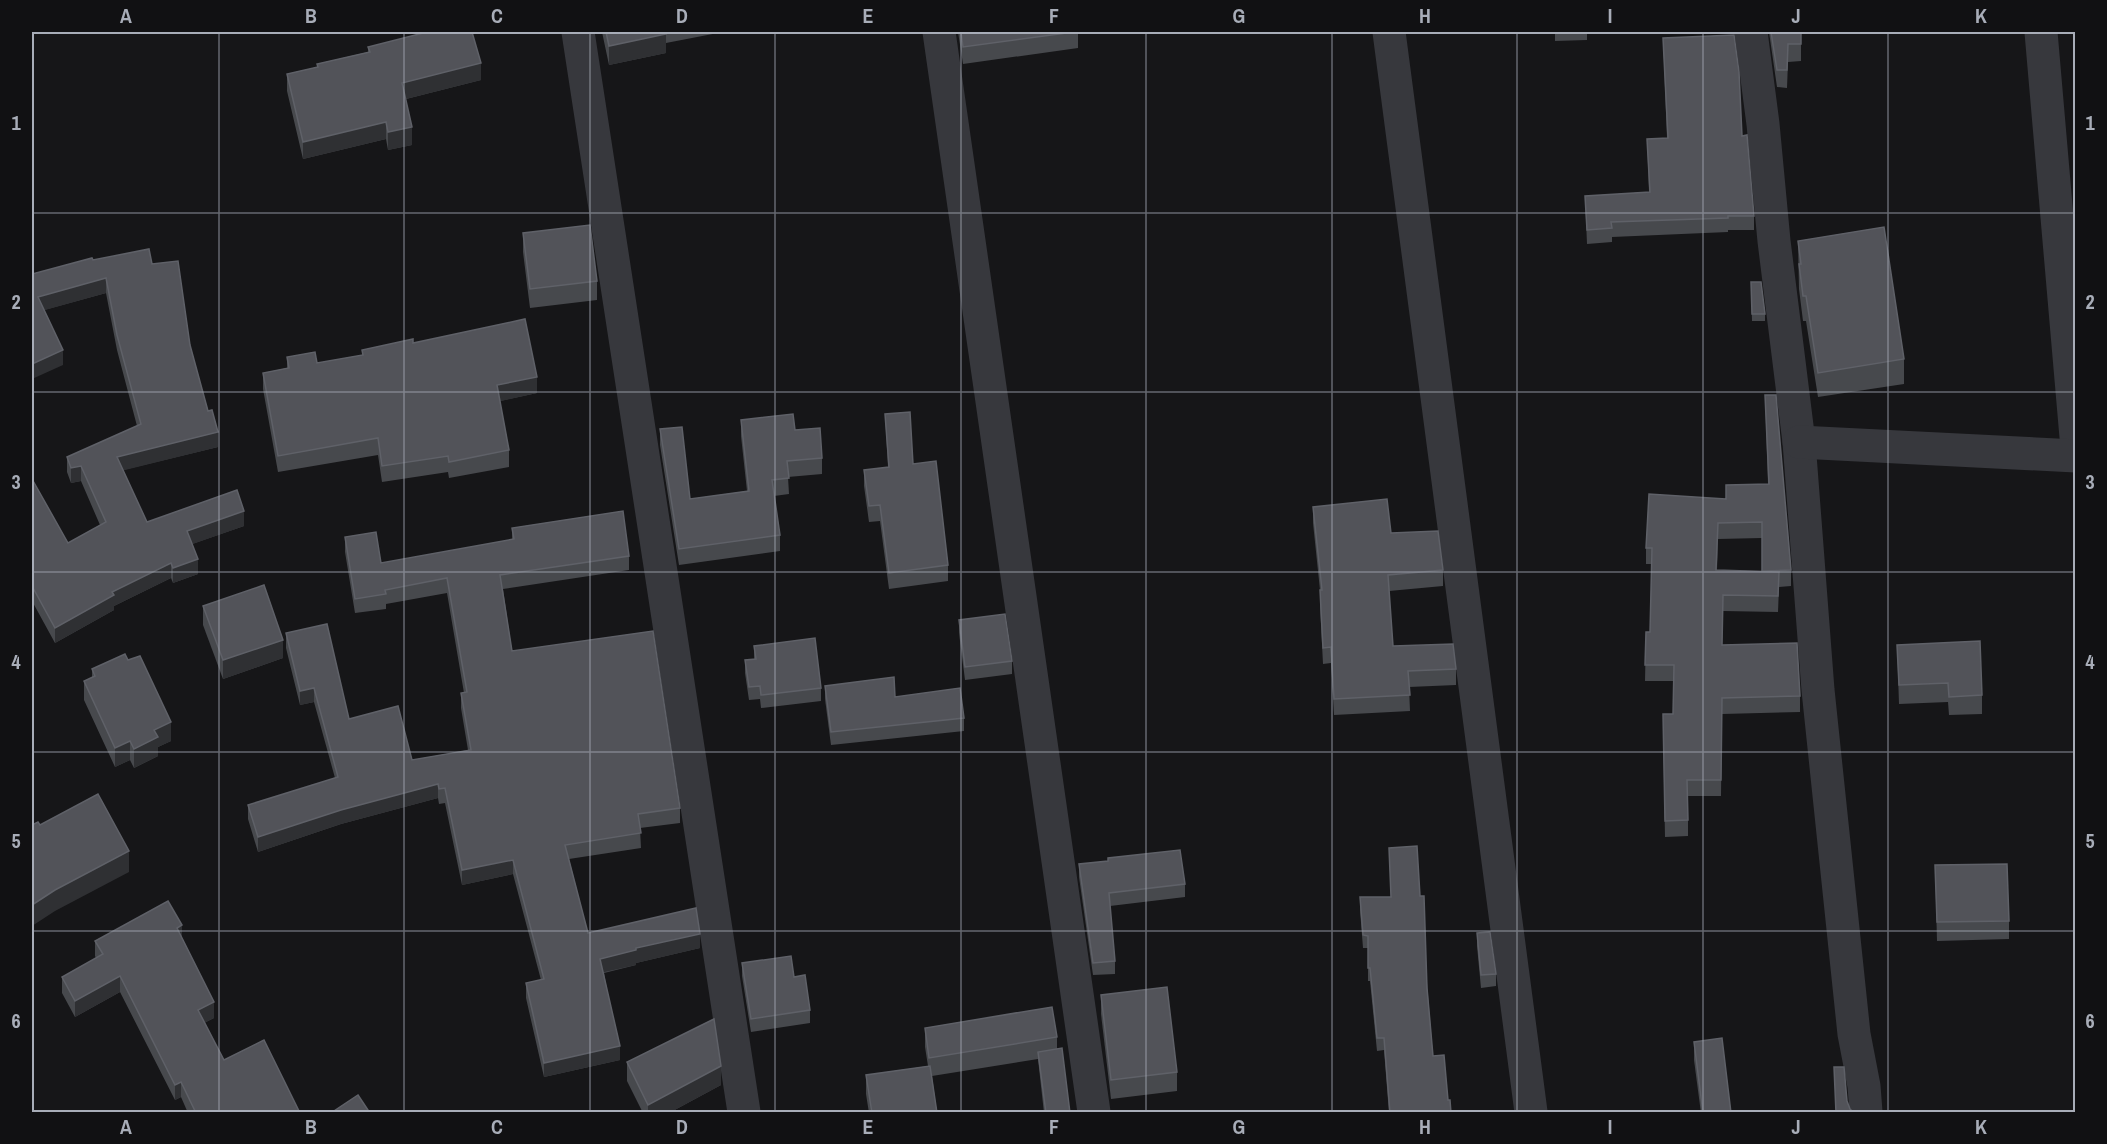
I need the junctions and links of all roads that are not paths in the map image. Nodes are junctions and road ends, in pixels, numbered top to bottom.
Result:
1 (578, 32) edge
2 (939, 32) edge
3 (1389, 32) edge
4 (1751, 32) edge
5 (2041, 32) edge
6 (2076, 437) edge
7 (1799, 442) junction
8 (2076, 456) edge
9 (744, 1113) edge
10 (1094, 1113) edge
11 (1531, 1113) edge
12 (1866, 1113) edge

1 - 9 street
2 - 10 street
3 - 11 street
4 - 7 street
5 - 6 street
7 - 8 street
7 - 12 street

